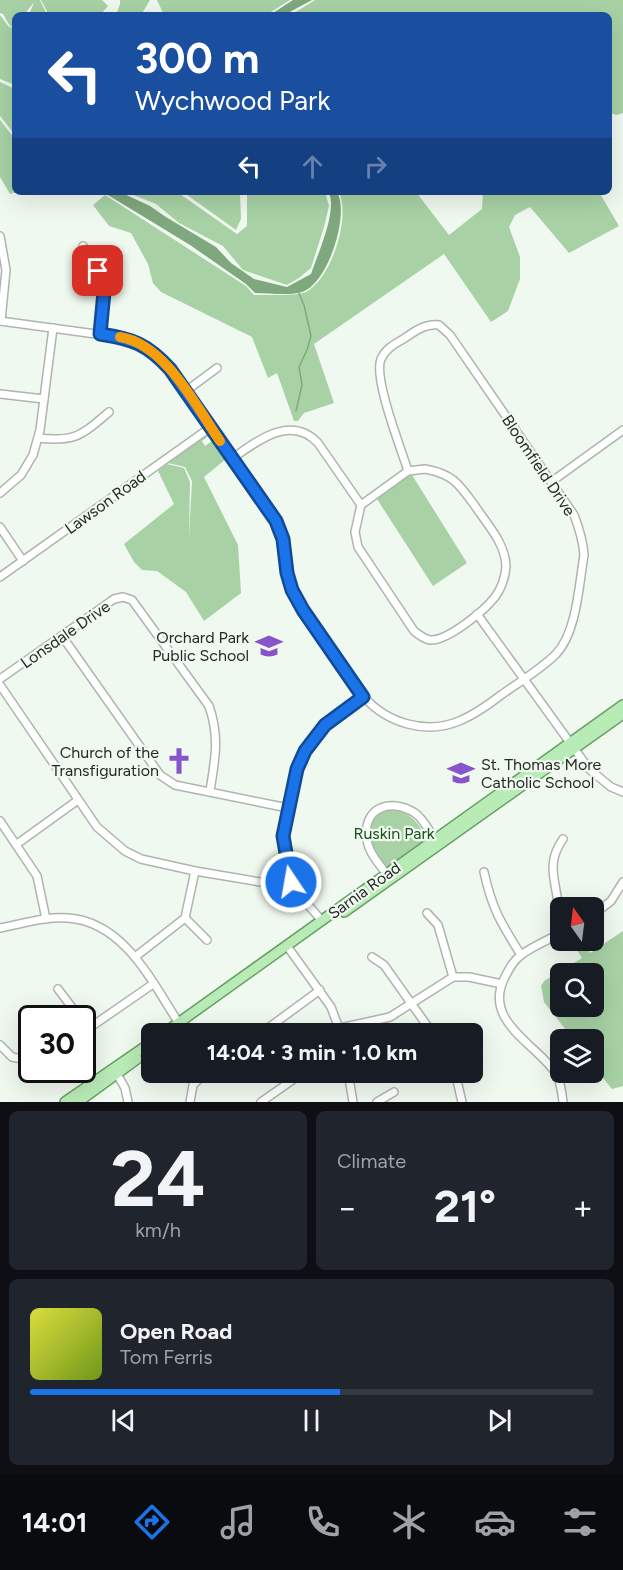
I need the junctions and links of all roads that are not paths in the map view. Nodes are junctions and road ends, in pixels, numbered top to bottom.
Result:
1 (0, 236) edge
2 (83, 246) dead end
3 (1, 321) edge
4 (52, 328) junction
5 (100, 334) junction
6 (217, 368) dead end
7 (186, 391) junction
8 (0, 394) edge
9 (44, 399) junction
10 (109, 412) dead end
11 (211, 427) junction
12 (623, 430) edge
13 (38, 438) junction
14 (233, 458) junction
15 (408, 471) junction
16 (551, 482) junction
17 (0, 493) edge
18 (361, 505) junction
19 (0, 527) edge
20 (23, 561) junction
21 (0, 577) edge
22 (477, 614) junction
23 (62, 636) junction
24 (523, 678) junction
25 (0, 680) edge
26 (0, 685) edge
27 (363, 697) junction
28 (623, 705) edge
29 (623, 714) edge
30 (572, 747) junction
31 (210, 791) junction
32 (623, 792) edge
33 (78, 800) junction
34 (288, 808) junction
35 (0, 821) edge
36 (563, 839) dead end
37 (437, 842) junction
38 (17, 844) junction
39 (195, 871) junction
40 (484, 872) dead end
41 (389, 877) junction
42 (291, 882) junction
43 (623, 882) edge
44 (557, 897) edge
45 (604, 906) edge
46 (427, 914) dead end
47 (185, 918) junction
48 (46, 919) junction
49 (322, 921) junction
50 (0, 928) edge
51 (550, 939) edge
52 (207, 940) dead end
53 (289, 948) junction
54 (521, 955) junction
55 (135, 957) junction
56 (372, 957) dead end
57 (453, 978) junction
58 (153, 984) junction
59 (502, 984) junction
60 (58, 989) dead end
61 (320, 990) junction
62 (413, 1004) junction
63 (70, 1005) edge
64 (179, 1023) edge
65 (183, 1023) edge
66 (275, 1023) edge
67 (337, 1023) edge
68 (369, 1023) edge
69 (426, 1023) edge
70 (96, 1024) edge
71 (0, 1045) edge
72 (141, 1050) edge
73 (141, 1056) edge
74 (18, 1058) edge
75 (117, 1074) junction
76 (194, 1083) edge
77 (288, 1083) edge
78 (350, 1083) edge
79 (458, 1083) edge
80 (394, 1092) dead end
81 (65, 1102) edge
82 (78, 1102) edge
83 (128, 1102) edge
84 (190, 1102) edge
85 (261, 1102) edge
86 (353, 1102) edge
87 (377, 1102) edge
88 (462, 1102) edge
89 (563, 1102) edge

1 - 3 street
2 - 5 street
3 - 4 street, Bloomfield Drive
4 - 5 street, Bloomfield Drive
4 - 9 street
5 - 7 street, Bloomfield Drive
6 - 7 street
7 - 11 street, Bloomfield Drive
8 - 9 street
9 - 13 street
10 - 13 street
11 - 14 street, Bloomfield Drive
11 - 20 street, Lawson Road
12 - 16 street
13 - 17 street
14 - 18 street
14 - 27 street, Bloomfield Drive
15 - 16 street, Bloomfield Drive
15 - 18 street
15 - 22 street
16 - 24 street, Bloomfield Drive
18 - 22 street
19 - 20 street
20 - 21 street, Lawson Road
22 - 24 street
23 - 25 street, Lonsdale Drive
23 - 31 street
23 - 31 street, Lonsdale Drive
24 - 27 street, Bloomfield Drive
24 - 30 street
26 - 33 street
27 - 34 street
28 - 30 main road, Sarnia Road
29 - 30 main road, Sarnia Road
30 - 32 street
30 - 37 main road, Sarnia Road
31 - 34 street
33 - 38 street
33 - 39 street
34 - 42 street
35 - 38 street
36 - 44 street
37 - 41 main road, Sarnia Road
37 - 41 street
38 - 48 street
39 - 42 street
39 - 47 street
40 - 54 street
41 - 49 main road, Sarnia Road
41 - 53 main road, Sarnia Road
42 - 49 street
43 - 45 street
46 - 57 street
47 - 52 street
47 - 55 street
48 - 50 street
48 - 55 street
49 - 53 main road, Sarnia Road
51 - 54 street
53 - 61 street
53 - 65 main road, Sarnia Road
54 - 59 street
55 - 58 street
56 - 62 street
57 - 59 street
57 - 62 street
58 - 64 street
58 - 70 street
59 - 89 street
60 - 63 street
61 - 66 street
61 - 67 street
62 - 68 street
62 - 69 street
71 - 74 street
72 - 81 main road
73 - 75 main road
75 - 82 main road
75 - 83 street
76 - 84 street
77 - 85 street
78 - 86 street
79 - 88 street
80 - 87 street

